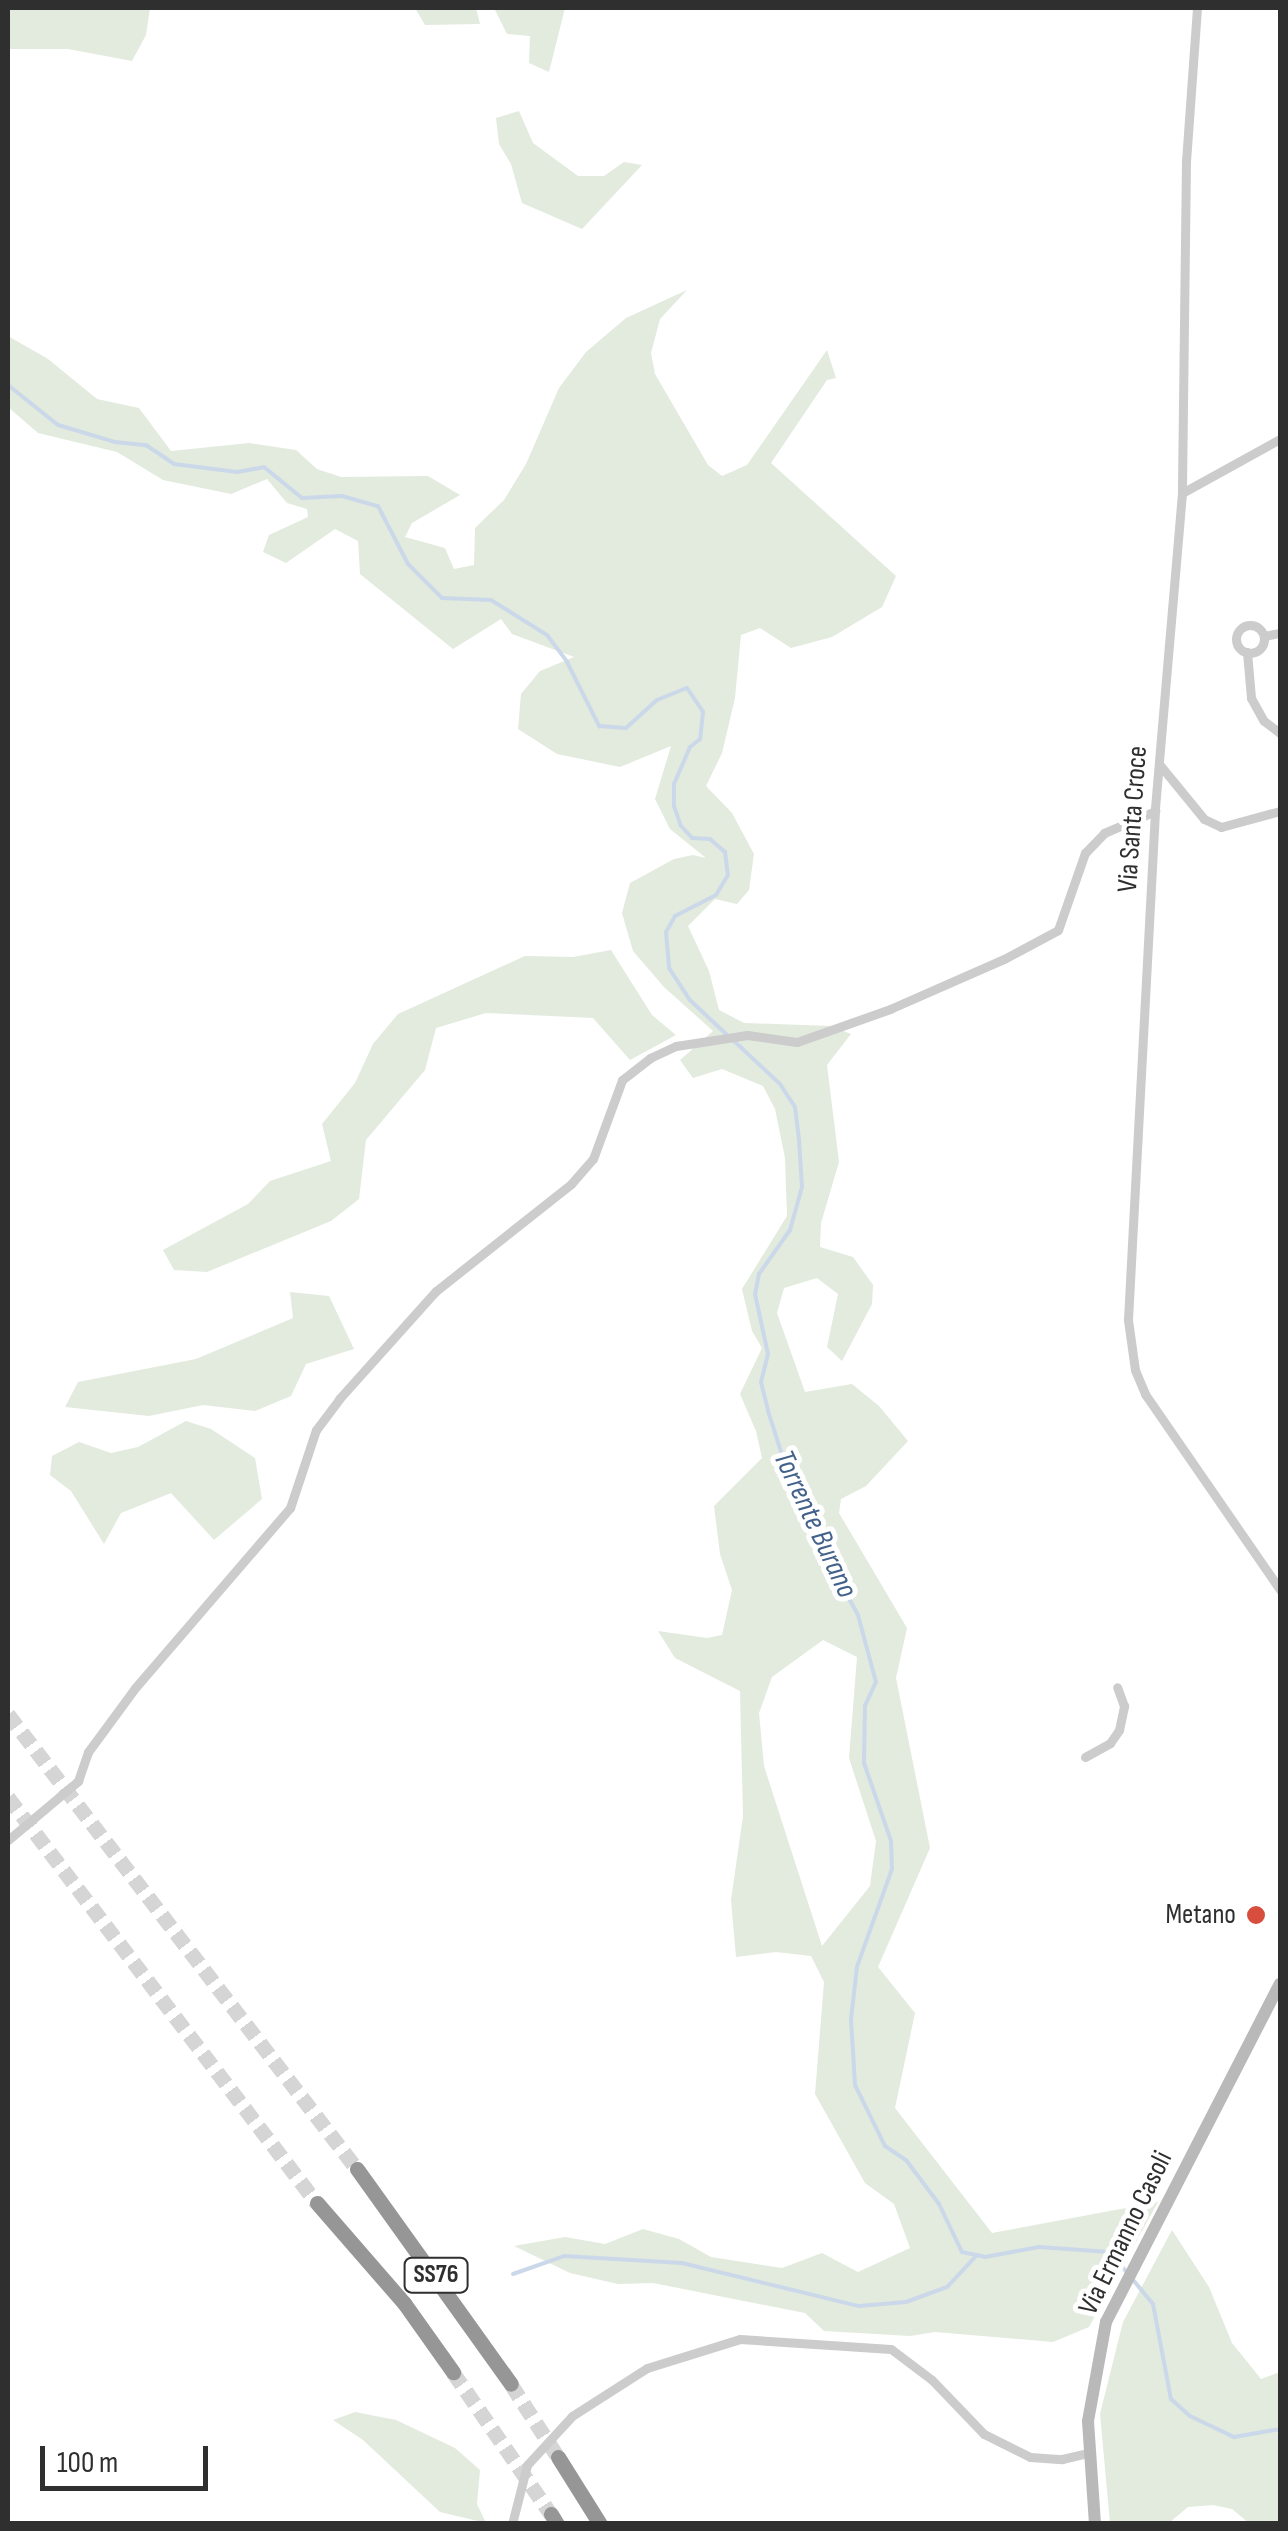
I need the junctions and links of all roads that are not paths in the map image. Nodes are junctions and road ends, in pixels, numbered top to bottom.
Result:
1 (1197, 8) edge
2 (1280, 439) edge
3 (1182, 473) junction
4 (1199, 484) junction
5 (1182, 492) junction
6 (1280, 632) edge
7 (1264, 636) junction
8 (1247, 652) junction
9 (1280, 734) edge
10 (1159, 764) junction
11 (1280, 811) edge
12 (1155, 812) junction
13 (1280, 1590) edge
14 (1117, 1687) dead end
15 (1086, 1756) dead end
16 (8, 1840) edge
17 (1280, 1984) edge
18 (357, 2169) tunnel mouth
19 (317, 2202) tunnel mouth
20 (454, 2372) tunnel mouth
21 (511, 2384) tunnel mouth
22 (1088, 2453) junction
23 (558, 2457) tunnel mouth
24 (512, 2524) edge
25 (600, 2524) edge
26 (1096, 2524) edge

1 - 3 street, Via Santa Croce
2 - 4 street
3 - 4 street
3 - 5 street, Via Santa Croce
4 - 5 street
5 - 10 street, Via Santa Croce
6 - 7 street
7 - 8 street
7 - 8 street
8 - 9 street
10 - 11 street
10 - 12 street, Via Santa Croce
12 - 13 street, Via Santa Croce
12 - 16 street
14 - 15 street
17 - 22 main road, Via Ermanno Casoli
18 - 21 highway, SS76
19 - 20 highway, SS76
22 - 24 street
22 - 26 main road, Via Ermanno Casoli
23 - 25 highway

